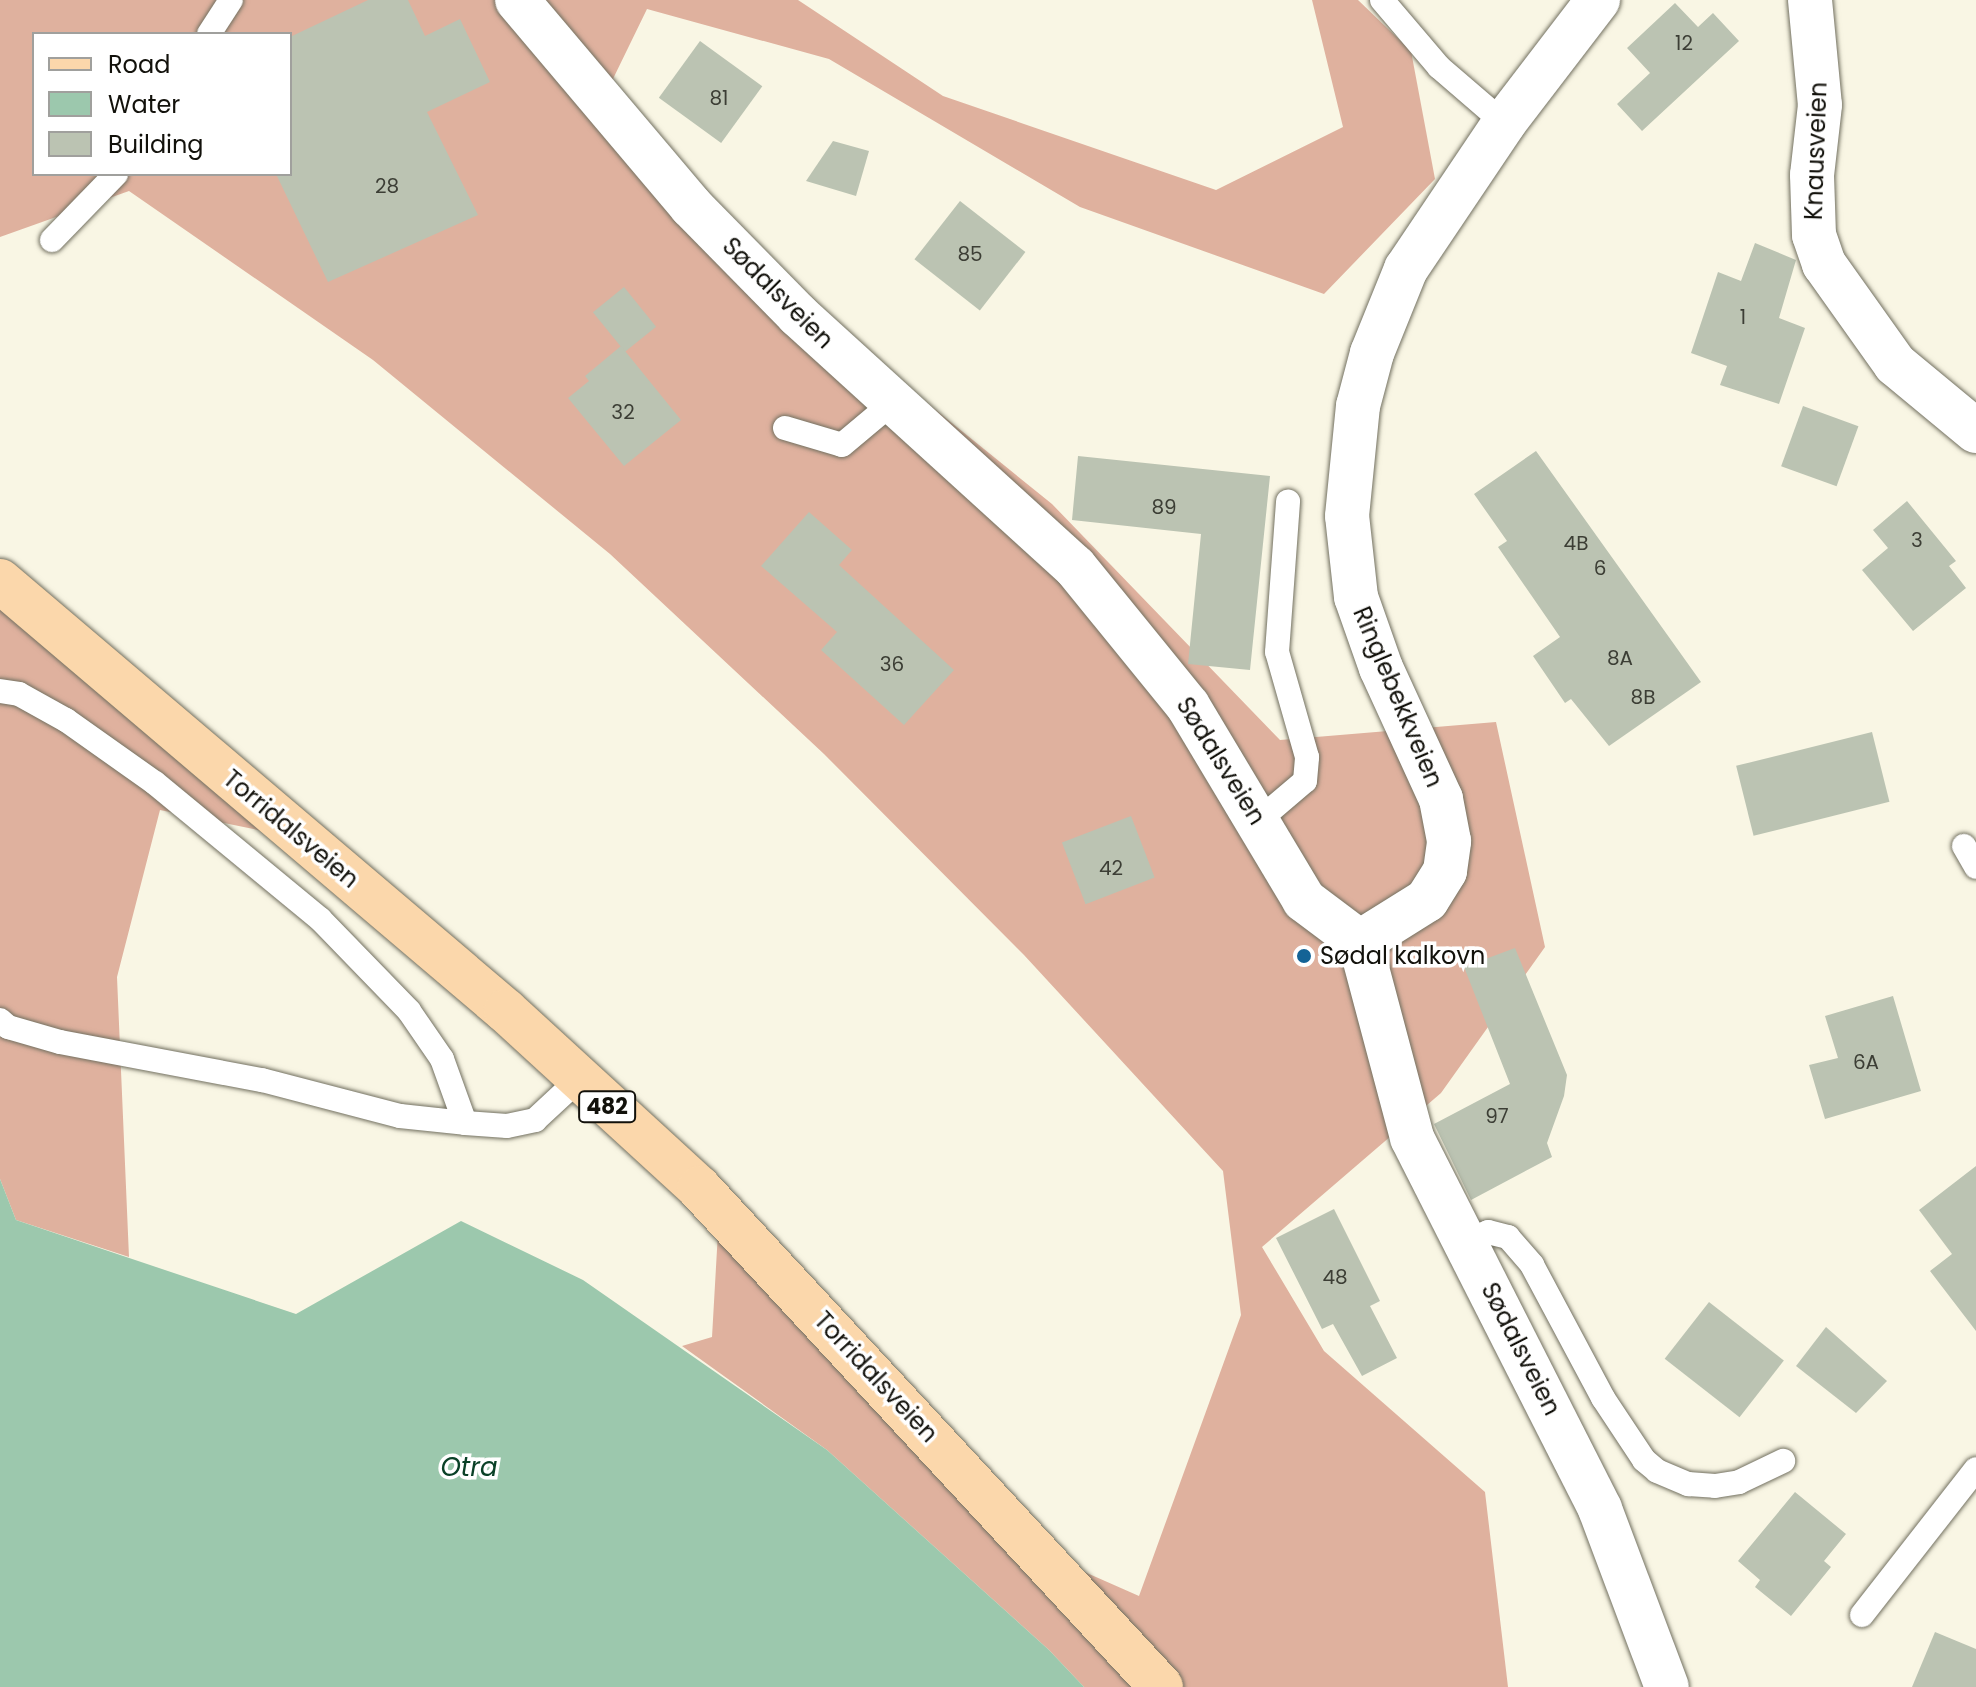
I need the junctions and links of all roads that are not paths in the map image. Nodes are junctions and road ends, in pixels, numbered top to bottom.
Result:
1 (231, 0) edge
2 (517, 0) edge
3 (1382, 0) edge
4 (1598, 0) edge
5 (1810, 0) edge
6 (210, 32) edge
7 (1504, 123) junction
8 (114, 176) edge
9 (52, 240) dead end
10 (892, 403) junction
11 (785, 428) dead end
12 (1976, 431) edge
13 (1288, 501) dead end
14 (0, 581) edge
15 (0, 691) edge
16 (1259, 820) junction
17 (1964, 846) dead end
18 (1976, 867) edge
19 (1360, 942) junction
20 (0, 1020) edge
21 (578, 1080) junction
22 (465, 1123) junction
23 (1466, 1241) junction
24 (1783, 1461) dead end
25 (1976, 1469) edge
26 (1862, 1615) dead end
27 (1161, 1687) edge
28 (1667, 1687) edge

1 - 6 lane
2 - 10 street, Sødalsveien
3 - 7 lane
4 - 7 street, Ringlebekkveien
5 - 12 street, Knausveien
7 - 19 street, Ringlebekkveien
8 - 9 lane
10 - 11 lane
10 - 16 street, Sødalsveien
13 - 16 lane
14 - 21 main road, Torridalsveien / 482
15 - 22 lane
16 - 19 street, Sødalsveien
17 - 18 lane
19 - 23 street, Sødalsveien
20 - 22 lane
21 - 22 lane
21 - 27 main road, Torridalsveien / 482
23 - 24 lane
23 - 28 street, Sødalsveien
25 - 26 lane

